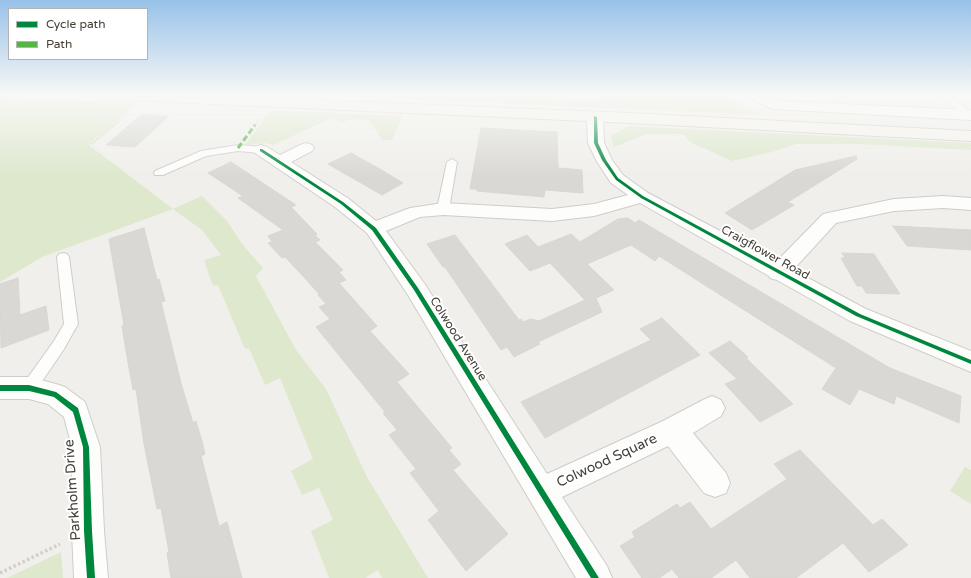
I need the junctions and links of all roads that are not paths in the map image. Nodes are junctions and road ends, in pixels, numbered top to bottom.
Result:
1 (595, 122) edge
2 (693, 122) edge
3 (971, 136) edge
4 (306, 148) dead end
5 (270, 156) junction
6 (452, 162) dead end
7 (159, 173) dead end
8 (642, 197) junction
9 (971, 204) edge
10 (443, 209) junction
11 (374, 229) junction
12 (63, 257) dead end
13 (778, 272) junction
14 (971, 362) edge
15 (0, 388) edge
16 (29, 388) junction
17 (712, 408) dead end
18 (673, 430) junction
19 (715, 483) dead end
20 (541, 492) junction
21 (91, 578) edge
22 (595, 578) edge

1 - 8 street, Craigflower Road
2 - 3 main road
4 - 5 street
5 - 7 lane
5 - 11 street, Colwood Avenue
6 - 10 lane
8 - 10 street
8 - 13 street, Craigflower Road
9 - 13 street
10 - 11 street
11 - 20 street, Colwood Avenue
12 - 16 lane
13 - 14 street, Craigflower Road
15 - 16 street, Parkholm Drive
16 - 21 street, Parkholm Drive
17 - 18 street, Colwood Square
18 - 19 street, Colwood Square
18 - 20 street, Colwood Square
20 - 22 street, Colwood Avenue

